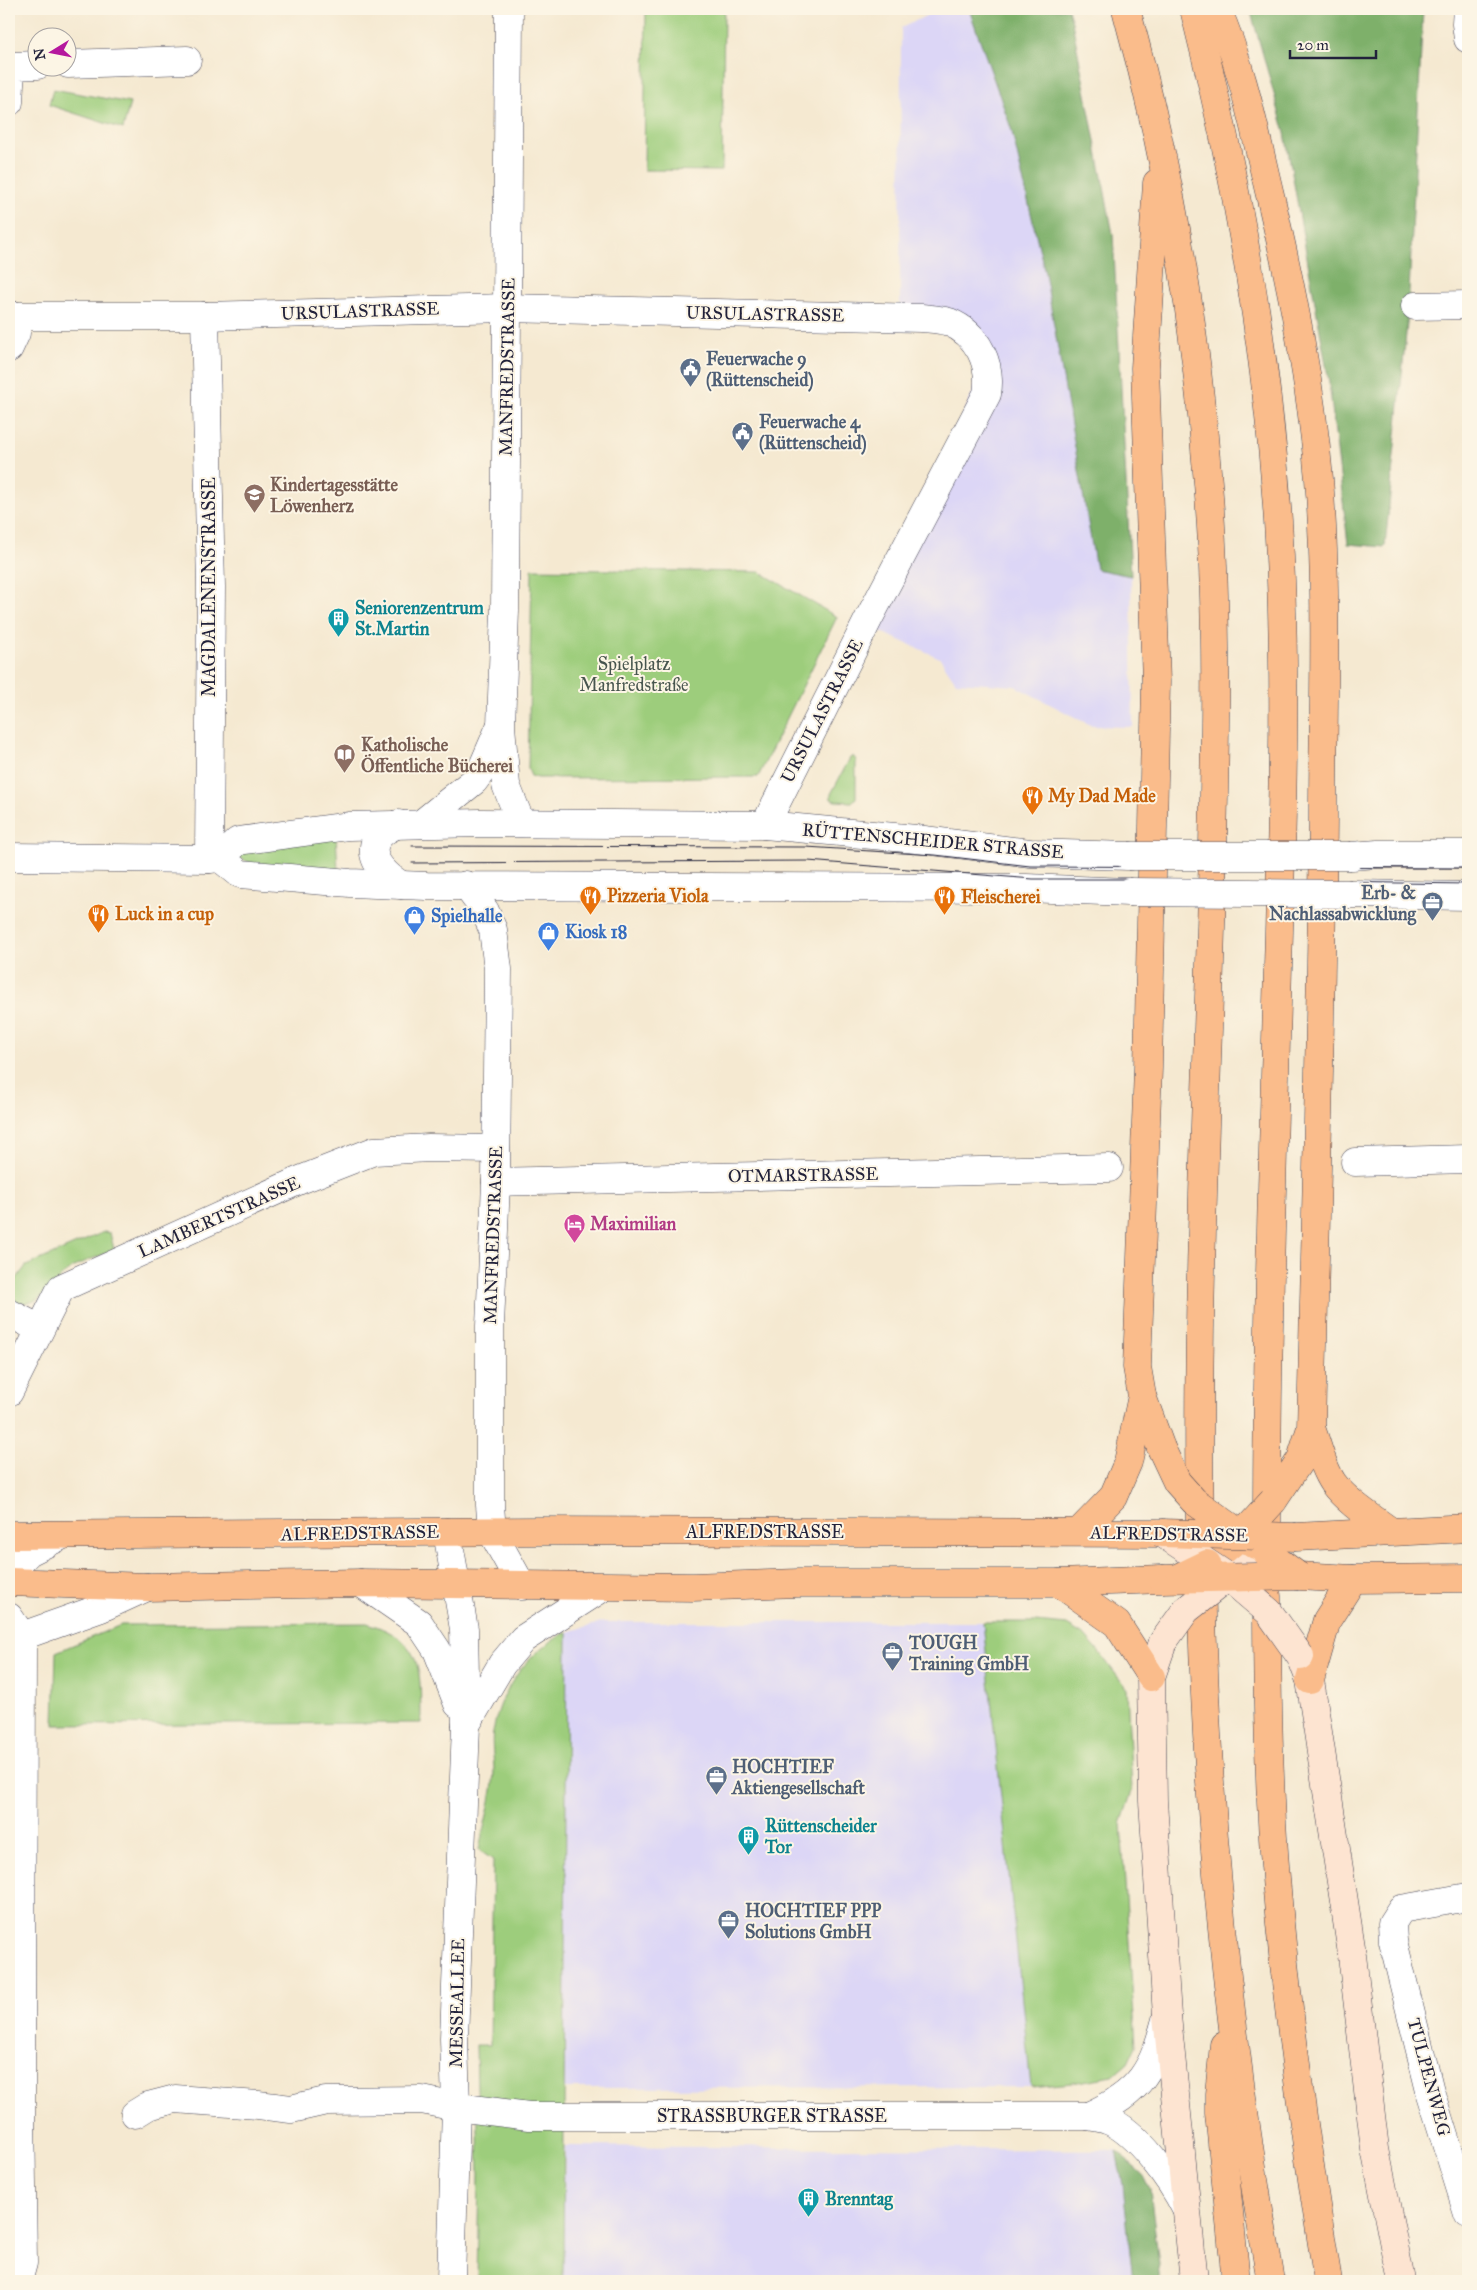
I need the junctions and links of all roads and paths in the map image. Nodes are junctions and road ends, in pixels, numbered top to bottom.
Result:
1 (509, 9) edge
2 (1126, 9) edge
3 (1194, 9) edge
4 (1217, 9) edge
5 (1467, 9) edge
6 (1468, 39) edge
7 (187, 60) dead end
8 (78, 64) edge
9 (28, 65) edge
10 (9, 102) edge
11 (1159, 139) junction
12 (1468, 305) edge
13 (1415, 306) dead end
14 (506, 308) junction
15 (12, 316) edge
16 (206, 316) junction
17 (9, 348) edge
18 (501, 726) junction
19 (410, 824) junction
20 (522, 824) junction
21 (765, 825) junction
22 (1468, 854) edge
23 (9, 857) edge
24 (214, 858) junction
25 (401, 885) junction
26 (466, 886) junction
27 (1468, 896) edge
28 (496, 1149) junction
29 (1468, 1159) edge
30 (1355, 1162) dead end
31 (1109, 1168) dead end
32 (496, 1182) junction
33 (9, 1313) edge
34 (40, 1329) junction
35 (9, 1392) edge
36 (1142, 1396) junction
37 (1311, 1428) junction
38 (1468, 1528) edge
39 (1390, 1531) junction
40 (447, 1532) junction
41 (492, 1532) junction
42 (1079, 1532) junction
43 (1162, 1533) junction
44 (9, 1535) edge
45 (1242, 1535) junction
46 (60, 1536) junction
47 (1296, 1537) junction
48 (1267, 1553) junction
49 (1217, 1571) junction
50 (9, 1572) edge
51 (1298, 1576) junction
52 (1468, 1578) edge
53 (1353, 1579) junction
54 (9, 1582) edge
55 (361, 1583) junction
56 (1059, 1583) junction
57 (457, 1585) junction
58 (522, 1586) junction
59 (147, 1587) junction
60 (602, 1588) junction
61 (15, 1626) edge
62 (1305, 1668) junction
63 (1151, 1677) junction
64 (466, 1725) junction
65 (1468, 1897) edge
66 (1229, 2009) junction
67 (1166, 2016) junction
68 (456, 2107) junction
69 (15, 2108) edge
70 (135, 2114) dead end
71 (1088, 2116) junction
72 (1186, 2209) junction
73 (1468, 2213) edge
74 (18, 2281) edge
75 (451, 2281) edge
76 (1194, 2281) edge
77 (1236, 2281) edge
78 (1271, 2281) edge
79 (1328, 2281) edge
80 (1401, 2281) edge

1 - 14 street, MANFREDSTRASSE
2 - 11 main road
3 - 79 main road
4 - 37 main road
5 - 6 street
7 - 8 street
9 - 10 street
11 - 36 main road
11 - 66 main road
12 - 13 street
14 - 16 street, URSULASTRASSE
14 - 18 street, MANFREDSTRASSE
14 - 21 street, URSULASTRASSE
15 - 16 street, URSULASTRASSE
15 - 17 street
16 - 24 street, MAGDALENENSTRASSE
18 - 19 street, MANFREDSTRASSE
18 - 20 street, MANFREDSTRASSE
19 - 20 street, RÜTTENSCHEIDER STRASSE
19 - 24 street, RÜTTENSCHEIDER STRASSE
19 - 25 street
20 - 21 street, RÜTTENSCHEIDER STRASSE
21 - 22 street, RÜTTENSCHEIDER STRASSE, bridge
23 - 24 street
24 - 25 street, RÜTTENSCHEIDER STRASSE
25 - 26 street, RÜTTENSCHEIDER STRASSE
26 - 27 street, RÜTTENSCHEIDER STRASSE, bridge
26 - 28 street, MANFREDSTRASSE
28 - 32 street, MANFREDSTRASSE
28 - 34 street, LAMBERTSTRASSE
29 - 30 street
31 - 32 street, OTMARSTRASSE
32 - 41 street, MANFREDSTRASSE
33 - 34 street
34 - 35 street, LAMBERTSTRASSE
36 - 42 main road
36 - 45 main road, bridge
37 - 39 main road
37 - 45 main road, bridge
38 - 39 main road, ALFREDSTRASSE
39 - 47 main road, ALFREDSTRASSE
40 - 41 main road, ALFREDSTRASSE
40 - 46 main road, ALFREDSTRASSE
40 - 57 street, MESSEALLEE
41 - 42 main road, ALFREDSTRASSE
41 - 58 street, MANFREDSTRASSE
42 - 43 main road, ALFREDSTRASSE
43 - 45 main road, ALFREDSTRASSE, bridge
43 - 49 main road, bridge
44 - 46 main road, ALFREDSTRASSE
45 - 47 main road, ALFREDSTRASSE, bridge
45 - 48 main road
45 - 49 main road
46 - 50 street, ALFREDSTRASSE
47 - 48 main road
48 - 49 main road
48 - 51 main road, bridge
49 - 51 main road, bridge
49 - 56 main road, bridge
49 - 62 main road, bridge
49 - 63 main road, bridge
51 - 53 main road
52 - 53 main road
53 - 62 main road
54 - 59 main road
55 - 57 main road
55 - 59 main road
55 - 64 street, MESSEALLEE
56 - 60 main road
56 - 63 main road
57 - 58 main road
57 - 64 street, MESSEALLEE
58 - 60 main road
59 - 61 street
60 - 64 street, MESSEALLEE
61 - 69 street
62 - 80 main road
63 - 67 main road
64 - 68 street, MESSEALLEE
65 - 73 street, TULPENWEG
66 - 77 main road
66 - 78 main road
67 - 71 street, STRASSBURGER STRASSE
67 - 72 main road
68 - 70 street, STRASSBURGER STRASSE
68 - 71 street, STRASSBURGER STRASSE
68 - 75 street, MESSEALLEE
69 - 74 street
71 - 72 street, STRASSBURGER STRASSE
72 - 76 main road

